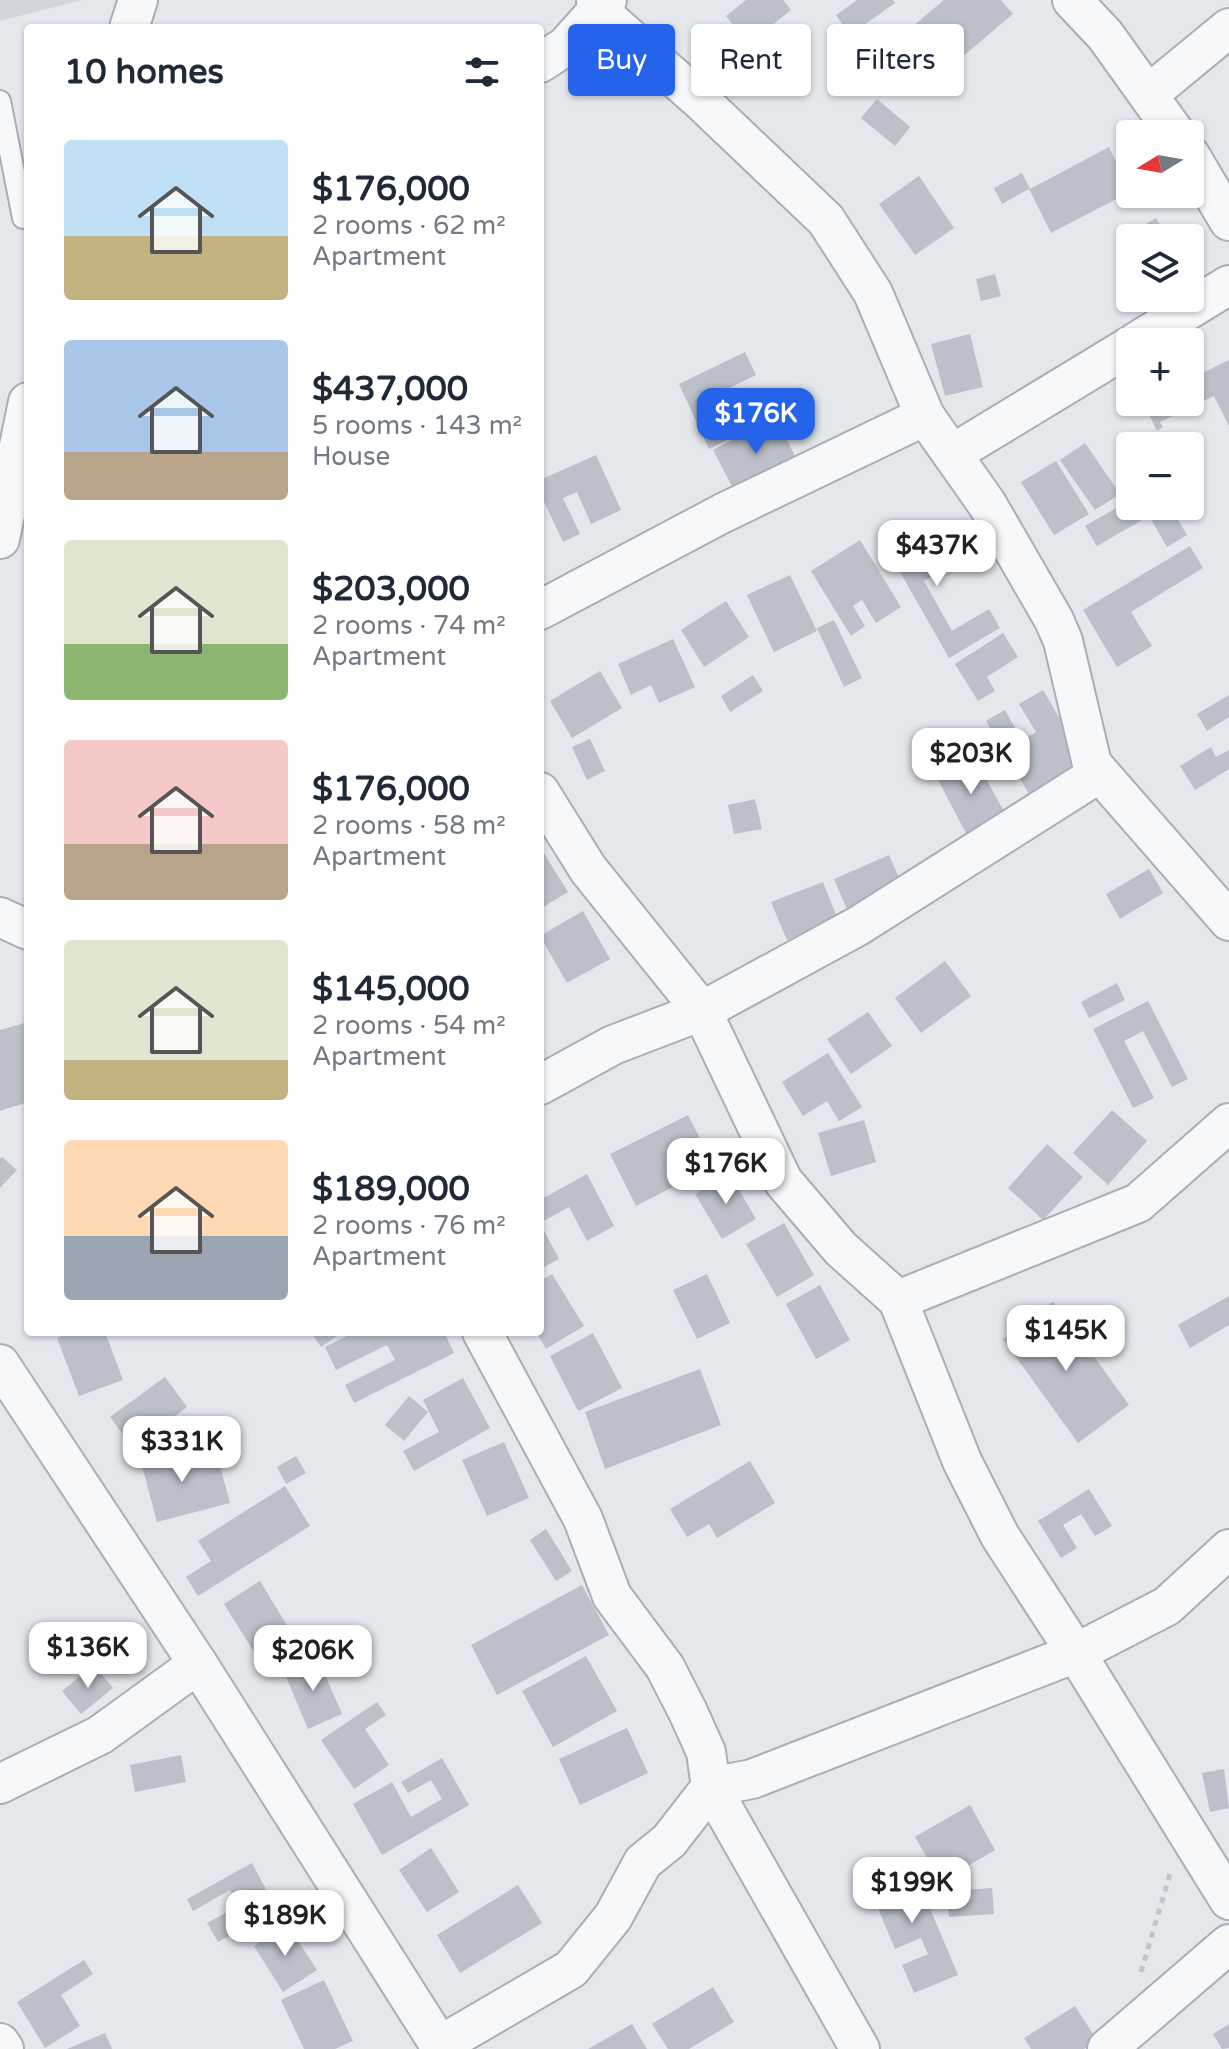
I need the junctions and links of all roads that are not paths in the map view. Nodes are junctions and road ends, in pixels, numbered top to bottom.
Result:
1 (138, 0) edge
2 (1072, 0) edge
3 (600, 4) edge
4 (130, 24) edge
5 (1229, 28) edge
6 (544, 60) edge
7 (1150, 93) junction
8 (0, 101) edge
9 (1167, 120) edge
10 (1204, 179) edge
11 (0, 210) edge
12 (24, 214) edge
13 (24, 219) edge
14 (1229, 221) edge
15 (1229, 285) edge
16 (1159, 328) edge
17 (1116, 354) edge
18 (925, 416) junction
19 (24, 421) edge
20 (952, 454) junction
21 (0, 537) edge
22 (24, 541) edge
23 (544, 608) edge
24 (1098, 774) junction
25 (544, 798) edge
26 (0, 917) edge
27 (1229, 921) edge
28 (24, 928) edge
29 (702, 1011) junction
30 (544, 1083) edge
31 (1229, 1123) edge
32 (898, 1300) junction
33 (484, 1336) edge
34 (0, 1364) edge
35 (1229, 1549) edge
36 (1076, 1653) junction
37 (198, 1664) junction
38 (0, 1784) edge
39 (711, 1787) junction
40 (1229, 1900) edge
41 (1229, 1944) edge
42 (0, 2043) edge
43 (440, 2047) edge
44 (4, 2049) edge
45 (860, 2049) edge
46 (1107, 2049) edge

1 - 4 street
2 - 7 street
3 - 6 street
3 - 18 street
5 - 7 street
7 - 9 street
8 - 12 lane
10 - 14 street
11 - 13 lane
15 - 16 street
17 - 20 street
18 - 20 street
18 - 23 street
19 - 21 street
20 - 24 street
21 - 22 street
24 - 27 street
24 - 29 street
25 - 29 street
26 - 28 street
29 - 30 street
29 - 32 street
31 - 32 street
32 - 36 street
33 - 39 street
34 - 37 street
35 - 36 street
36 - 39 street
36 - 40 street
37 - 38 street
37 - 43 street
39 - 43 street
39 - 45 street
41 - 46 street
42 - 44 street

